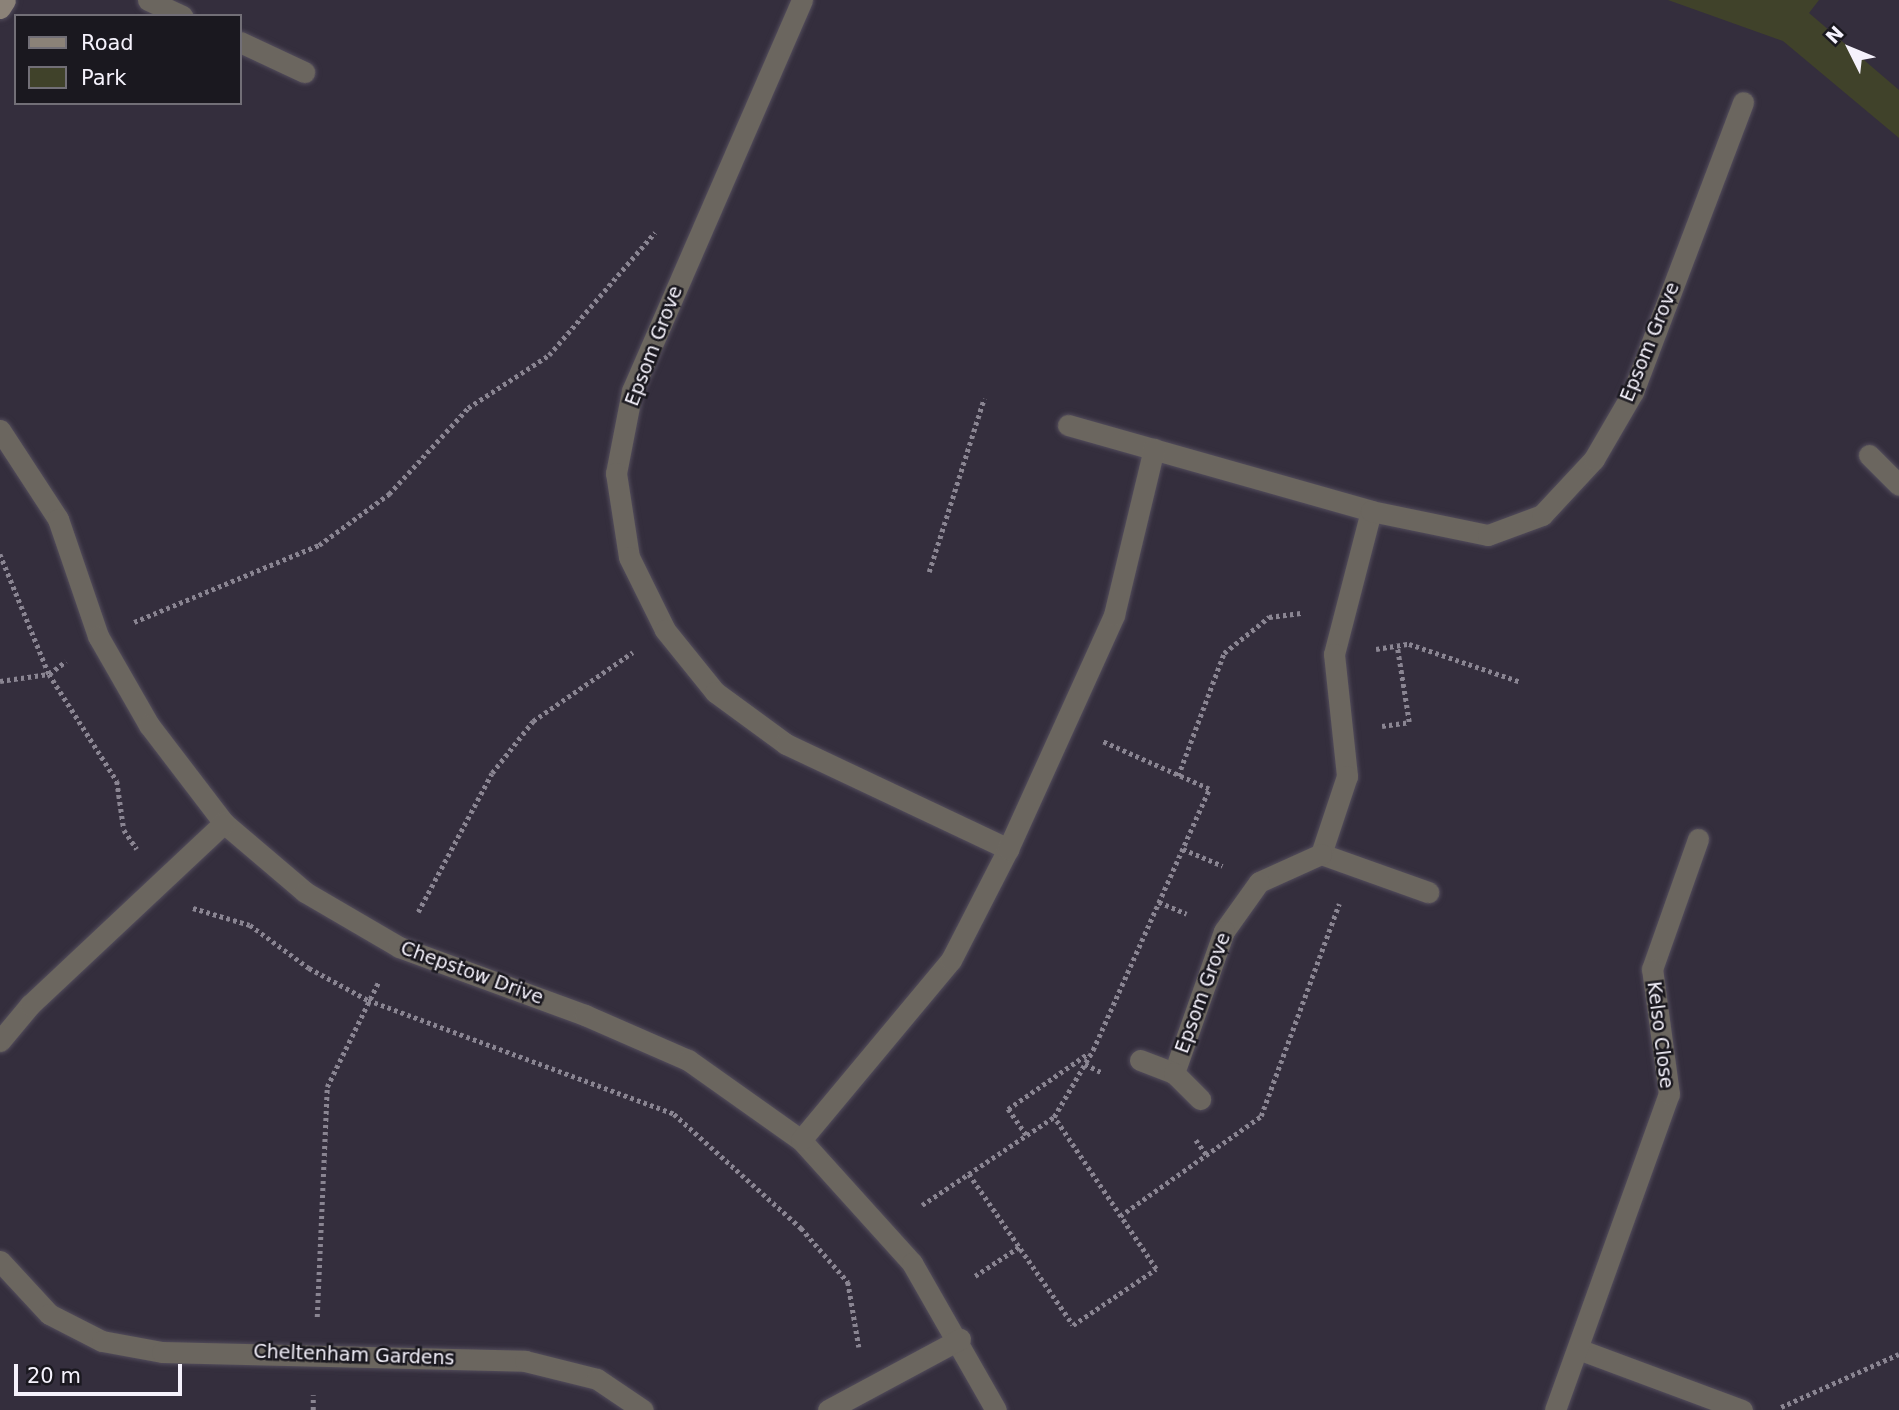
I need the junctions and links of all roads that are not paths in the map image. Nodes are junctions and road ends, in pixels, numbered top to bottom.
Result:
1 (5, 0) edge
2 (148, 0) edge
3 (802, 0) edge
4 (0, 8) edge
5 (180, 14) edge
6 (242, 44) edge
7 (304, 72) dead end
8 (1743, 102) dead end
9 (1068, 425) dead end
10 (0, 430) edge
11 (1154, 449) junction
12 (1869, 455) dead end
13 (1899, 485) edge
14 (1371, 510) junction
15 (224, 823) junction
16 (1698, 839) dead end
17 (1008, 849) junction
18 (1321, 855) junction
19 (1428, 892) dead end
20 (0, 1041) edge
21 (1140, 1060) dead end
22 (1174, 1073) junction
23 (1200, 1099) dead end
24 (801, 1140) junction
25 (0, 1261) edge
26 (960, 1339) junction
27 (1578, 1349) junction
28 (643, 1410) edge
29 (828, 1410) edge
30 (996, 1410) edge
31 (1555, 1410) edge
32 (1742, 1410) edge

1 - 4 main road
2 - 5 street
3 - 17 street, Epsom Grove
6 - 7 street
8 - 14 street, Epsom Grove
9 - 11 street, Epsom Grove
10 - 15 street, Chepstow Drive
11 - 14 street, Epsom Grove
11 - 17 street
12 - 13 street
14 - 18 street
15 - 20 street
15 - 24 street, Chepstow Drive
16 - 27 street, Kelso Close
17 - 24 street
18 - 19 street
18 - 22 street, Epsom Grove
21 - 22 street, Epsom Grove
22 - 23 street, Epsom Grove
24 - 26 street, Chepstow Drive
25 - 28 street, Cheltenham Gardens
26 - 29 street
26 - 30 street, Chepstow Drive
27 - 31 street, Kelso Close
27 - 32 street

